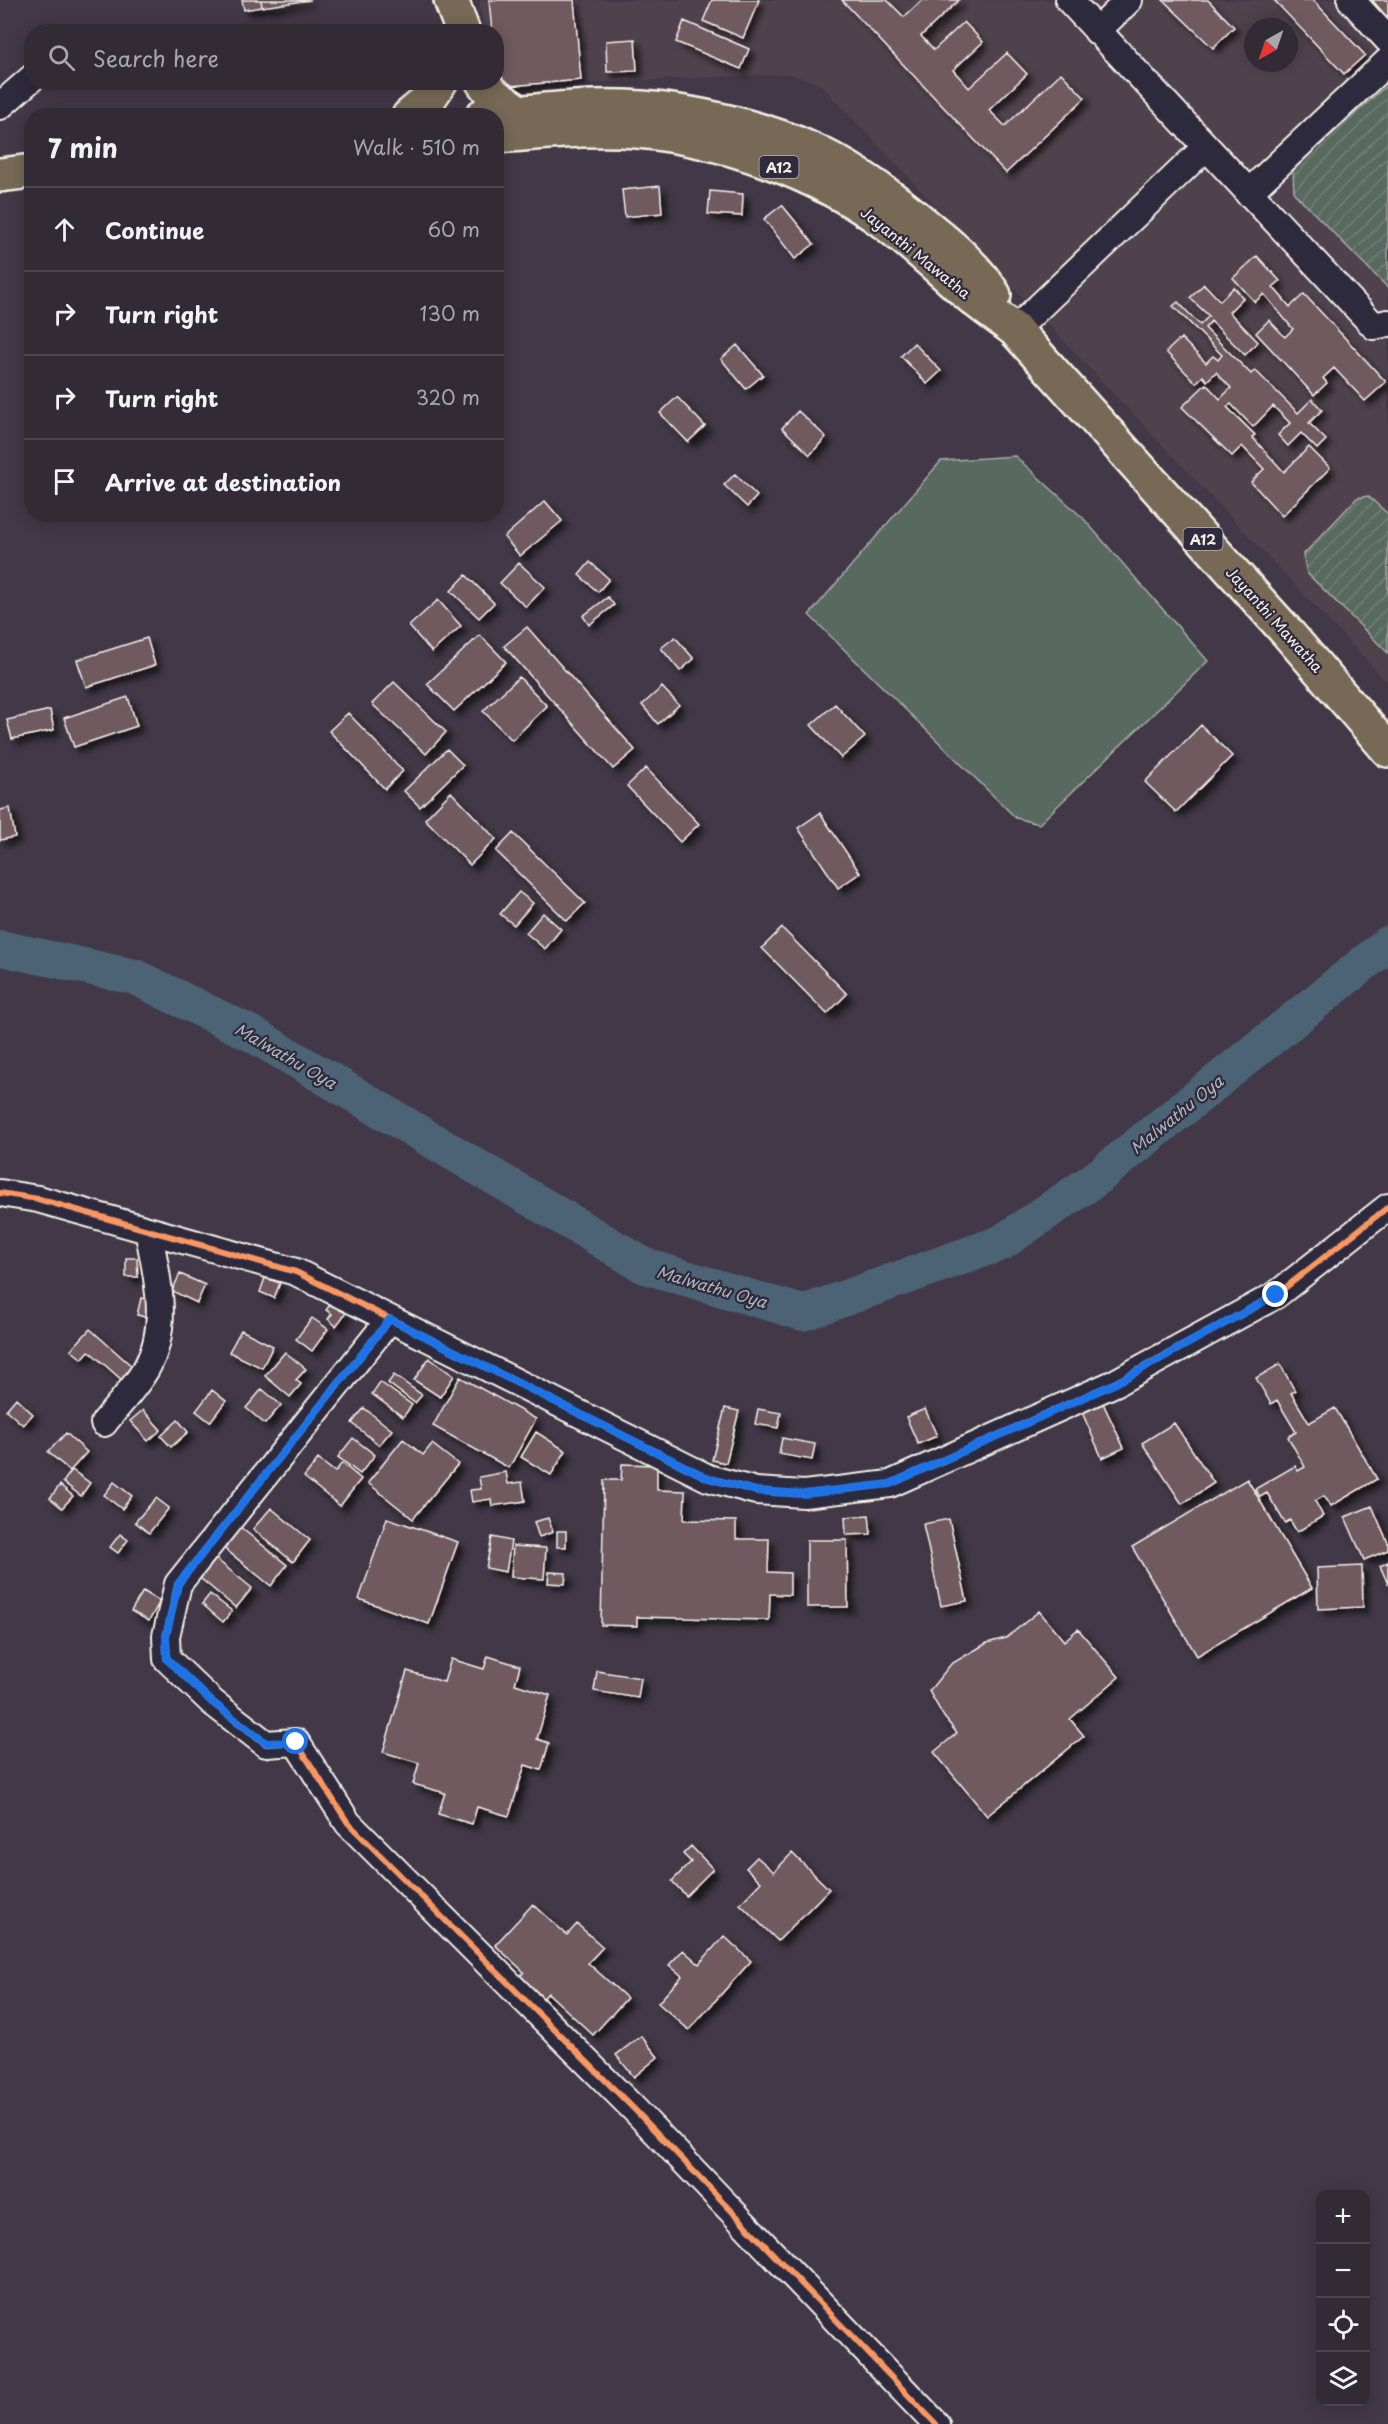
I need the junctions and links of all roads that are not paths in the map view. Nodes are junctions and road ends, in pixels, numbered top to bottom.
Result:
1 (450, 0) edge
2 (1069, 0) edge
3 (1129, 0) edge
4 (1351, 0) edge
5 (448, 24) edge
6 (460, 24) edge
7 (1097, 31) junction
8 (1388, 39) edge
9 (1388, 61) edge
10 (24, 85) edge
11 (435, 90) edge
12 (446, 90) edge
13 (474, 90) edge
14 (489, 90) edge
15 (0, 106) edge
16 (418, 108) edge
17 (448, 108) edge
18 (470, 108) edge
19 (519, 112) junction
20 (504, 114) edge
21 (504, 135) edge
22 (1205, 148) junction
23 (1248, 193) junction
24 (1388, 323) edge
25 (1014, 330) junction
26 (1383, 734) edge
27 (0, 1193) edge
28 (1388, 1207) edge
29 (148, 1230) junction
30 (390, 1319) junction
31 (104, 1423) dead end
32 (936, 2424) edge

1 - 5 main road
1 - 6 main road
2 - 7 street
3 - 7 street
4 - 8 street
7 - 22 street
9 - 23 street
10 - 15 street
11 - 16 main road
12 - 17 main road
13 - 18 main road
14 - 19 main road
19 - 20 main road, Jayanthi Mawatha / A12
19 - 25 main road, Jayanthi Mawatha / A12
21 - 25 main road, Jayanthi Mawatha / A12
22 - 23 street
22 - 25 street
23 - 24 street
25 - 26 main road, Jayanthi Mawatha / A12
27 - 29 street
28 - 30 street
29 - 30 street
29 - 31 street
30 - 32 street

